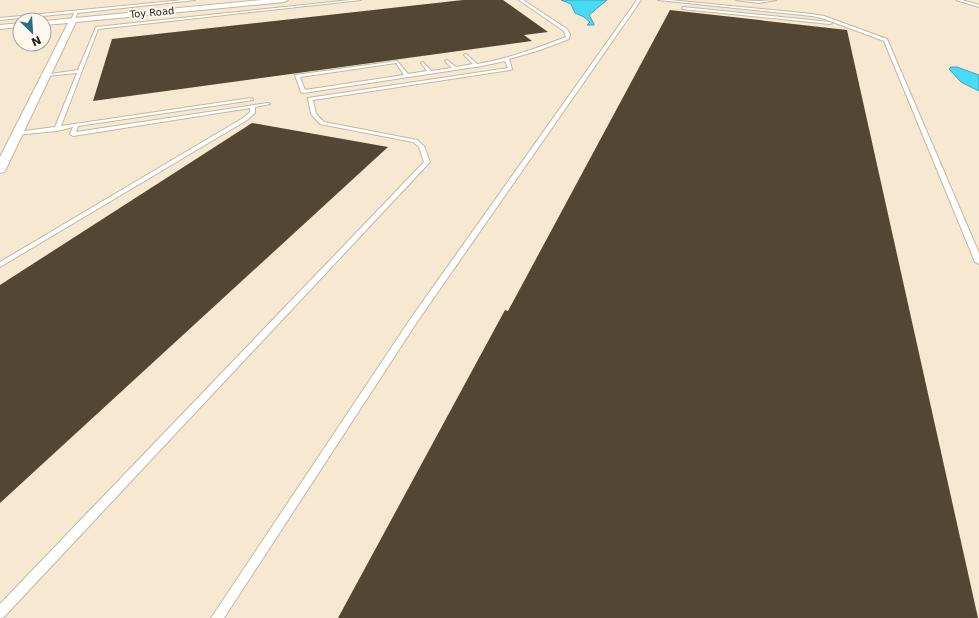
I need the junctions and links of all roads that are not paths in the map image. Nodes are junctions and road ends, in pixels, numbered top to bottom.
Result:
1 (124, 0) edge
2 (139, 0) edge
3 (194, 0) edge
4 (284, 0) edge
5 (312, 0) edge
6 (358, 0) edge
7 (521, 0) edge
8 (639, 0) edge
9 (659, 0) edge
10 (738, 0) edge
11 (774, 0) edge
12 (958, 0) edge
13 (98, 4) dead end
14 (138, 5) junction
15 (315, 5) junction
16 (656, 5) dead end
17 (979, 6) edge
18 (122, 7) junction
19 (680, 7) dead end
20 (97, 10) junction
21 (74, 16) junction
22 (0, 19) edge
23 (52, 21) edge
24 (841, 23) junction
25 (12, 26) edge
26 (0, 27) edge
27 (466, 55) dead end
28 (507, 59) junction
29 (447, 60) dead end
30 (423, 63) dead end
31 (477, 66) junction
32 (456, 69) junction
33 (80, 71) junction
34 (430, 73) junction
35 (46, 75) junction
36 (407, 76) junction
37 (358, 84) junction
38 (361, 91) junction
39 (251, 99) dead end
40 (268, 104) dead end
41 (253, 106) junction
42 (76, 126) junction
43 (57, 128) junction
44 (17, 134) junction
45 (0, 169) edge
46 (979, 262) edge
47 (0, 265) edge
48 (0, 613) edge
49 (217, 618) edge

1 - 18 lane
2 - 14 lane
3 - 14 lane
4 - 21 street, Toy Road
5 - 15 lane
6 - 15 lane
7 - 28 lane
8 - 49 lane
9 - 16 lane
9 - 24 lane
10 - 11 lane
12 - 17 lane
13 - 20 lane
14 - 18 lane
15 - 33 lane
18 - 20 lane
19 - 24 lane
20 - 21 lane
21 - 22 lane
21 - 23 street, Toy Road
21 - 35 street
24 - 46 lane
25 - 26 street
27 - 31 lane
28 - 31 lane
28 - 38 lane
29 - 32 lane
30 - 34 lane
31 - 32 lane
32 - 34 lane
33 - 35 lane
33 - 43 lane
34 - 36 lane
35 - 44 street
36 - 37 lane
36 - 37 lane
37 - 38 lane
38 - 48 lane
39 - 42 lane
40 - 41 lane
41 - 42 lane
41 - 47 lane
42 - 43 lane
43 - 44 lane
44 - 45 street

